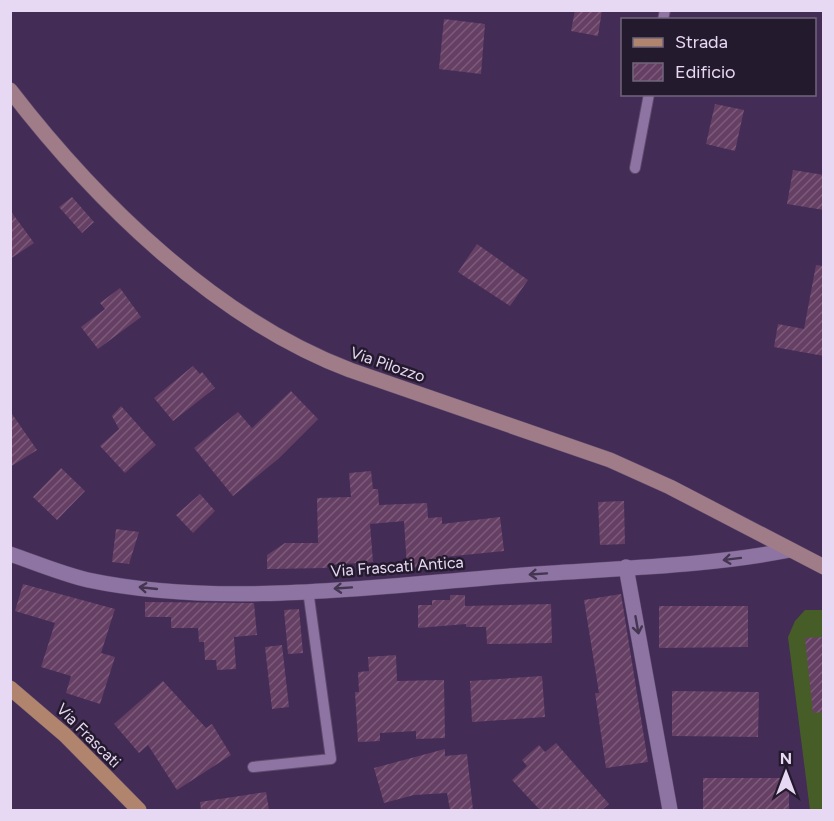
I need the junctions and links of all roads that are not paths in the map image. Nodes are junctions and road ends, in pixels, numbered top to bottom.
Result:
1 (10, 90) edge
2 (649, 96) edge
3 (635, 168) dead end
4 (790, 550) junction
5 (10, 554) edge
6 (626, 567) junction
7 (824, 567) edge
8 (308, 590) junction
9 (10, 688) edge
10 (254, 767) dead end
11 (138, 810) edge
12 (670, 810) edge

1 - 4 main road, Via Pilozzo
2 - 3 lane
4 -> 6 street, Via Frascati Antica
4 - 7 main road, Via Pilozzo
8 -> 5 street, Via Frascati Antica
6 -> 8 street, Via Frascati Antica
6 -> 12 street
8 - 10 lane
9 - 11 main road, Via Frascati

